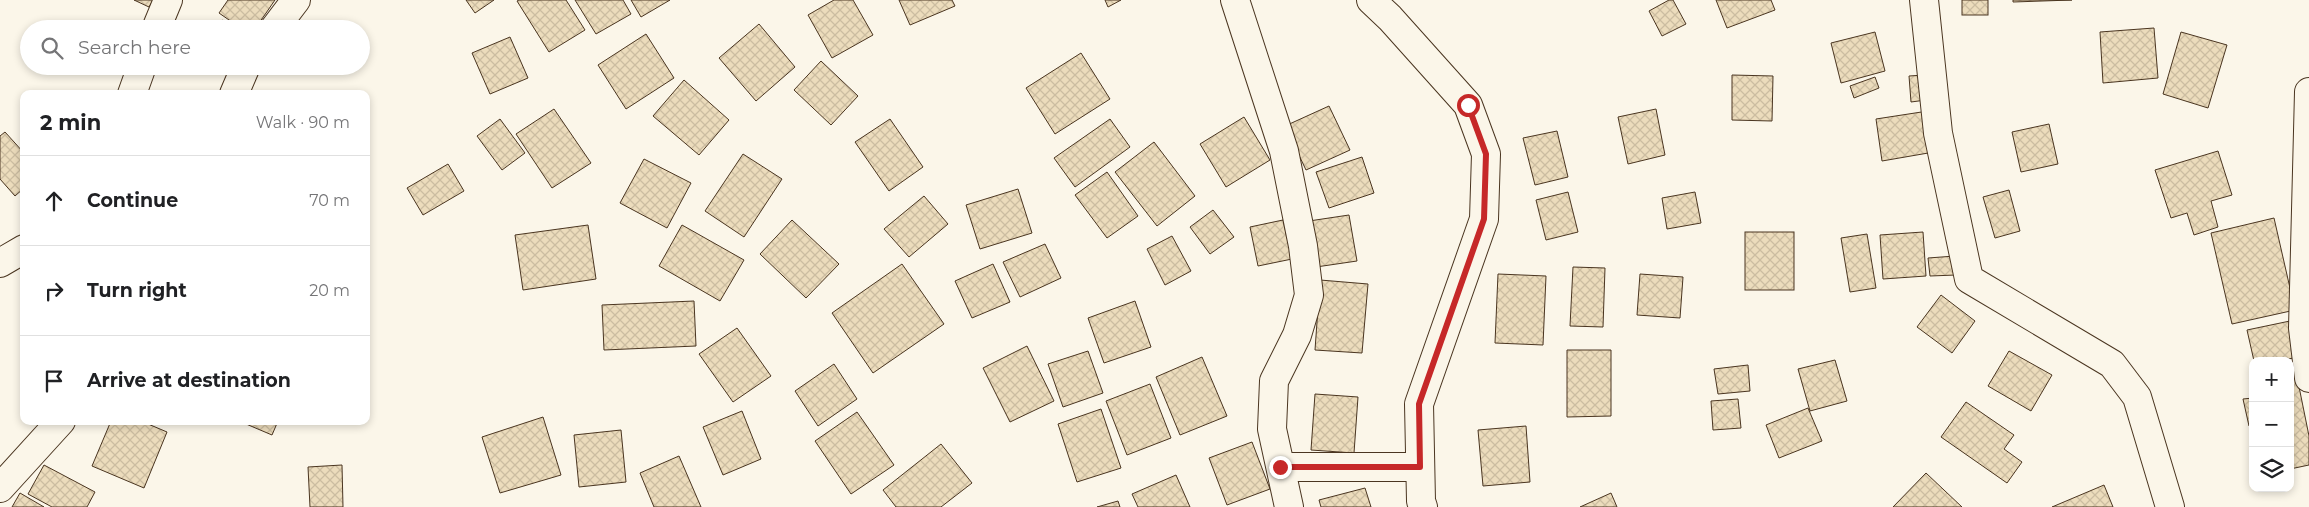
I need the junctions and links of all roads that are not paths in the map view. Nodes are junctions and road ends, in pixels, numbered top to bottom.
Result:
1 (168, 0) edge
2 (296, 0) edge
3 (1235, 0) edge
4 (1371, 0) edge
5 (1924, 0) edge
6 (160, 20) edge
7 (281, 20) edge
8 (139, 75) edge
9 (242, 75) edge
10 (133, 90) edge
11 (236, 90) edge
12 (2309, 92) edge
13 (20, 251) edge
14 (0, 263) edge
15 (2309, 378) edge
16 (57, 425) edge
17 (1280, 467) junction
18 (1420, 467) junction
19 (0, 488) edge
20 (1289, 507) edge
21 (1423, 507) edge
22 (2170, 507) edge

1 - 6 street
2 - 7 street
3 - 17 street
4 - 18 street
5 - 22 street
8 - 10 street
9 - 11 street
12 - 15 street
13 - 14 street
16 - 19 street
17 - 18 street
17 - 20 street
18 - 21 street

